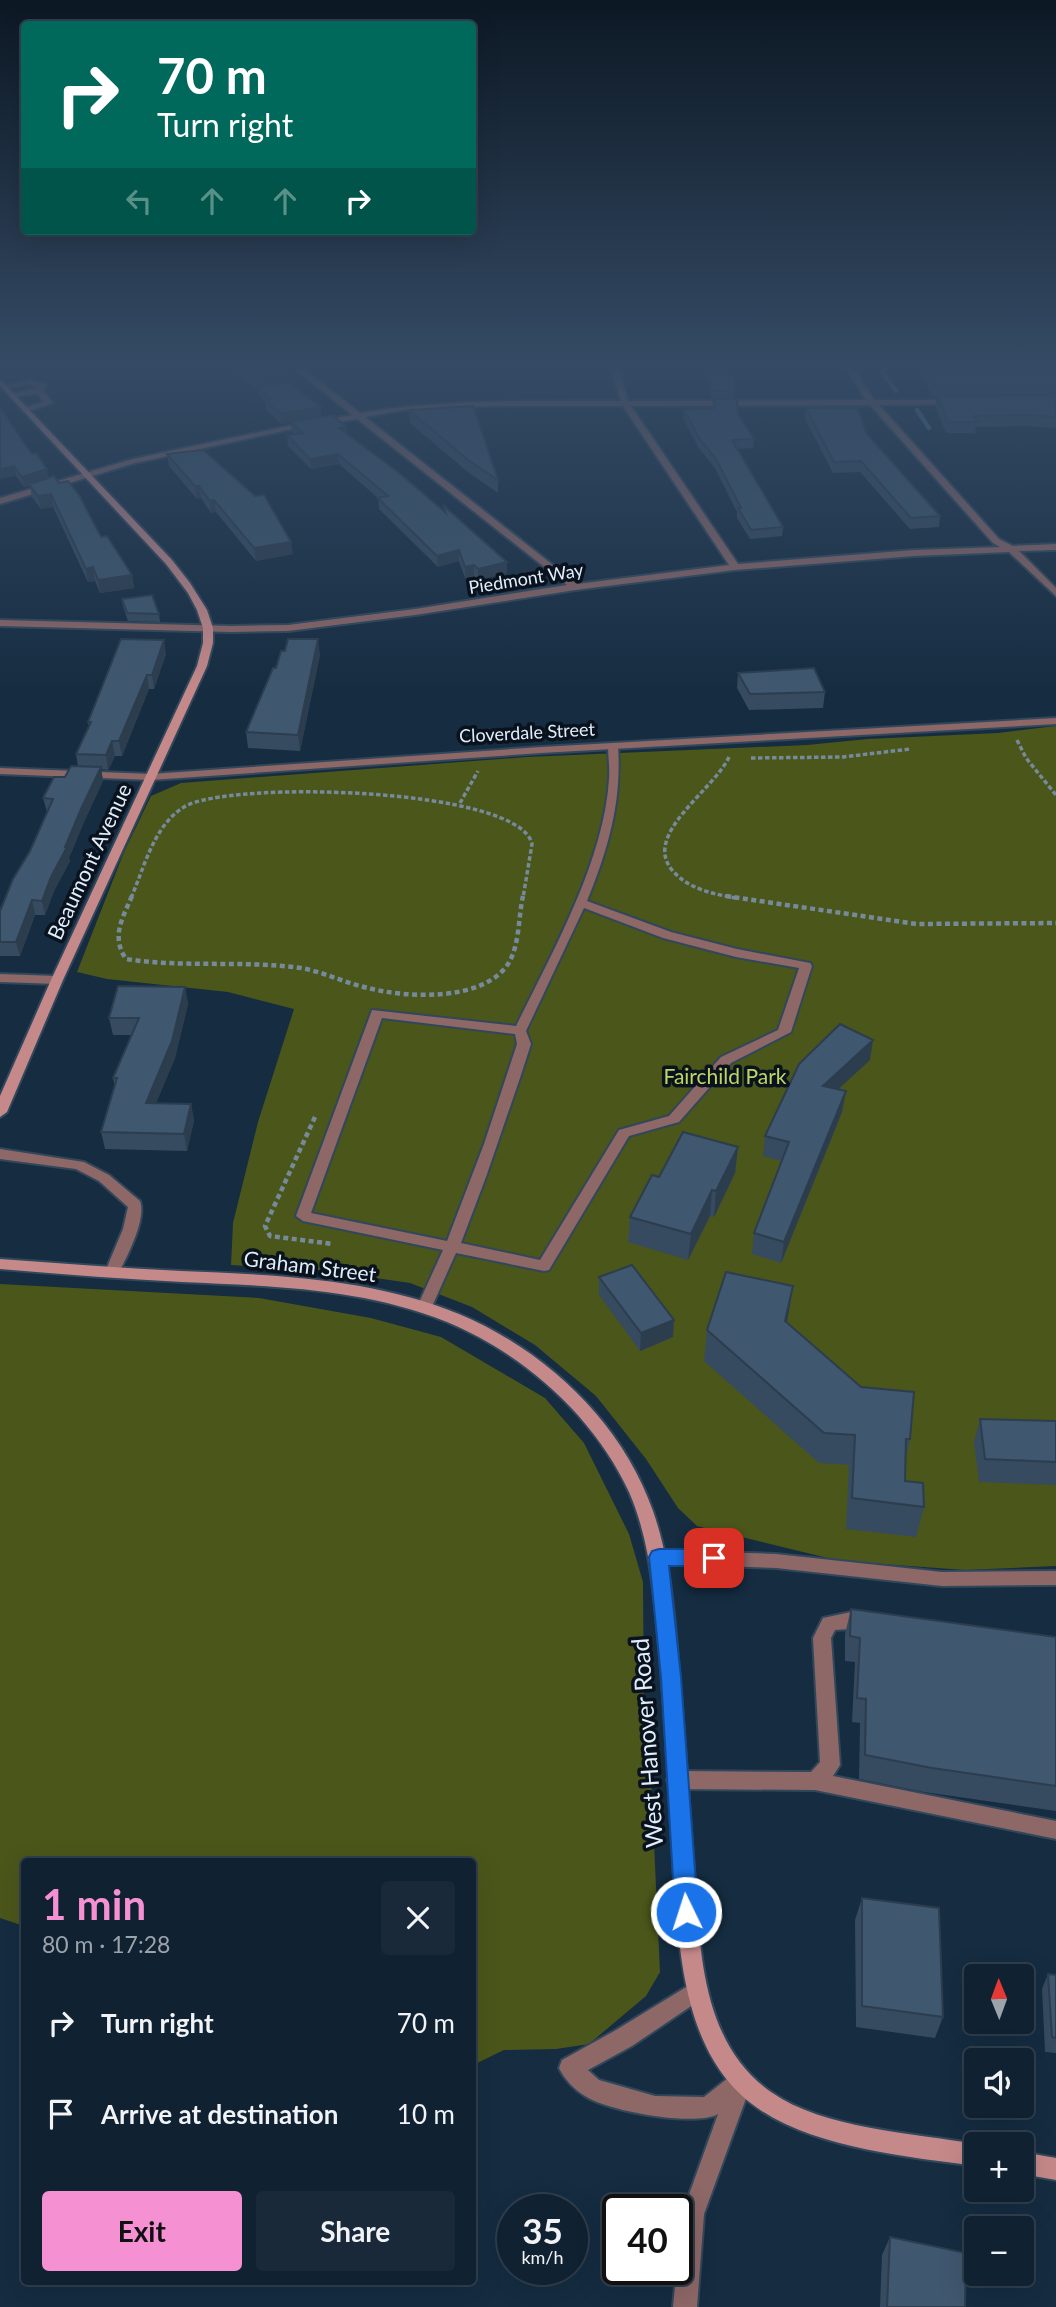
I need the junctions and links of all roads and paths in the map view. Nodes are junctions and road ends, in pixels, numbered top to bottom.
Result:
1 (75, 477) edge
2 (89, 477) edge
3 (436, 477) edge
4 (674, 477) edge
5 (938, 477) edge
6 (0, 501) edge
7 (1056, 547) edge
8 (1010, 548) junction
9 (735, 567) junction
10 (575, 587) junction
11 (1056, 593) edge
12 (0, 623) edge
13 (208, 628) junction
14 (1056, 721) edge
15 (1017, 740) dead end
16 (613, 746) junction
17 (729, 757) dead end
18 (0, 771) edge
19 (151, 777) junction
20 (1056, 795) edge
21 (581, 903) junction
22 (1056, 923) edge
23 (0, 978) edge
24 (57, 981) junction
25 (465, 990) joint
26 (520, 1031) junction
27 (0, 1112) edge
28 (0, 1154) edge
29 (453, 1247) junction
30 (0, 1264) edge
31 (112, 1272) junction
32 (425, 1307) junction
33 (659, 1557) junction
34 (1056, 1578) edge
35 (878, 1624) edge
36 (677, 1780) junction
37 (815, 1781) junction
38 (1056, 1830) edge
39 (696, 1991) junction
40 (741, 2081) junction
41 (964, 2153) edge
42 (1034, 2165) edge
43 (1056, 2169) edge
44 (685, 2307) edge

1 - 6 street
2 - 13 street
3 - 10 street
4 - 9 street
5 - 8 street
7 - 8 street, Piedmont Way
8 - 9 street, Piedmont Way
8 - 11 street
9 - 10 street, Piedmont Way
10 - 13 street, Piedmont Way
12 - 13 street, Piedmont Way
13 - 19 street, Beaumont Avenue
14 - 16 street, Cloverdale Street
15 - 20 path
16 - 19 street, Cloverdale Street
16 - 21 street
17 - 22 path
18 - 19 street, Cloverdale Street
19 - 24 street, Beaumont Avenue
21 - 26 street
21 - 29 street
23 - 24 street
24 - 27 street, Beaumont Avenue
25 - 25 path
26 - 29 street
26 - 29 street
28 - 31 street
29 - 32 street
30 - 31 street, Graham Street
31 - 32 street, Graham Street
32 - 33 street, Graham Street
33 - 34 street
33 - 36 street, West Hanover Road
35 - 37 street
36 - 37 street
36 - 39 street, West Hanover Road
37 - 38 street
39 - 40 street, West Hanover Road
39 - 40 street
40 - 41 street, West Hanover Road
40 - 44 street
42 - 43 street

